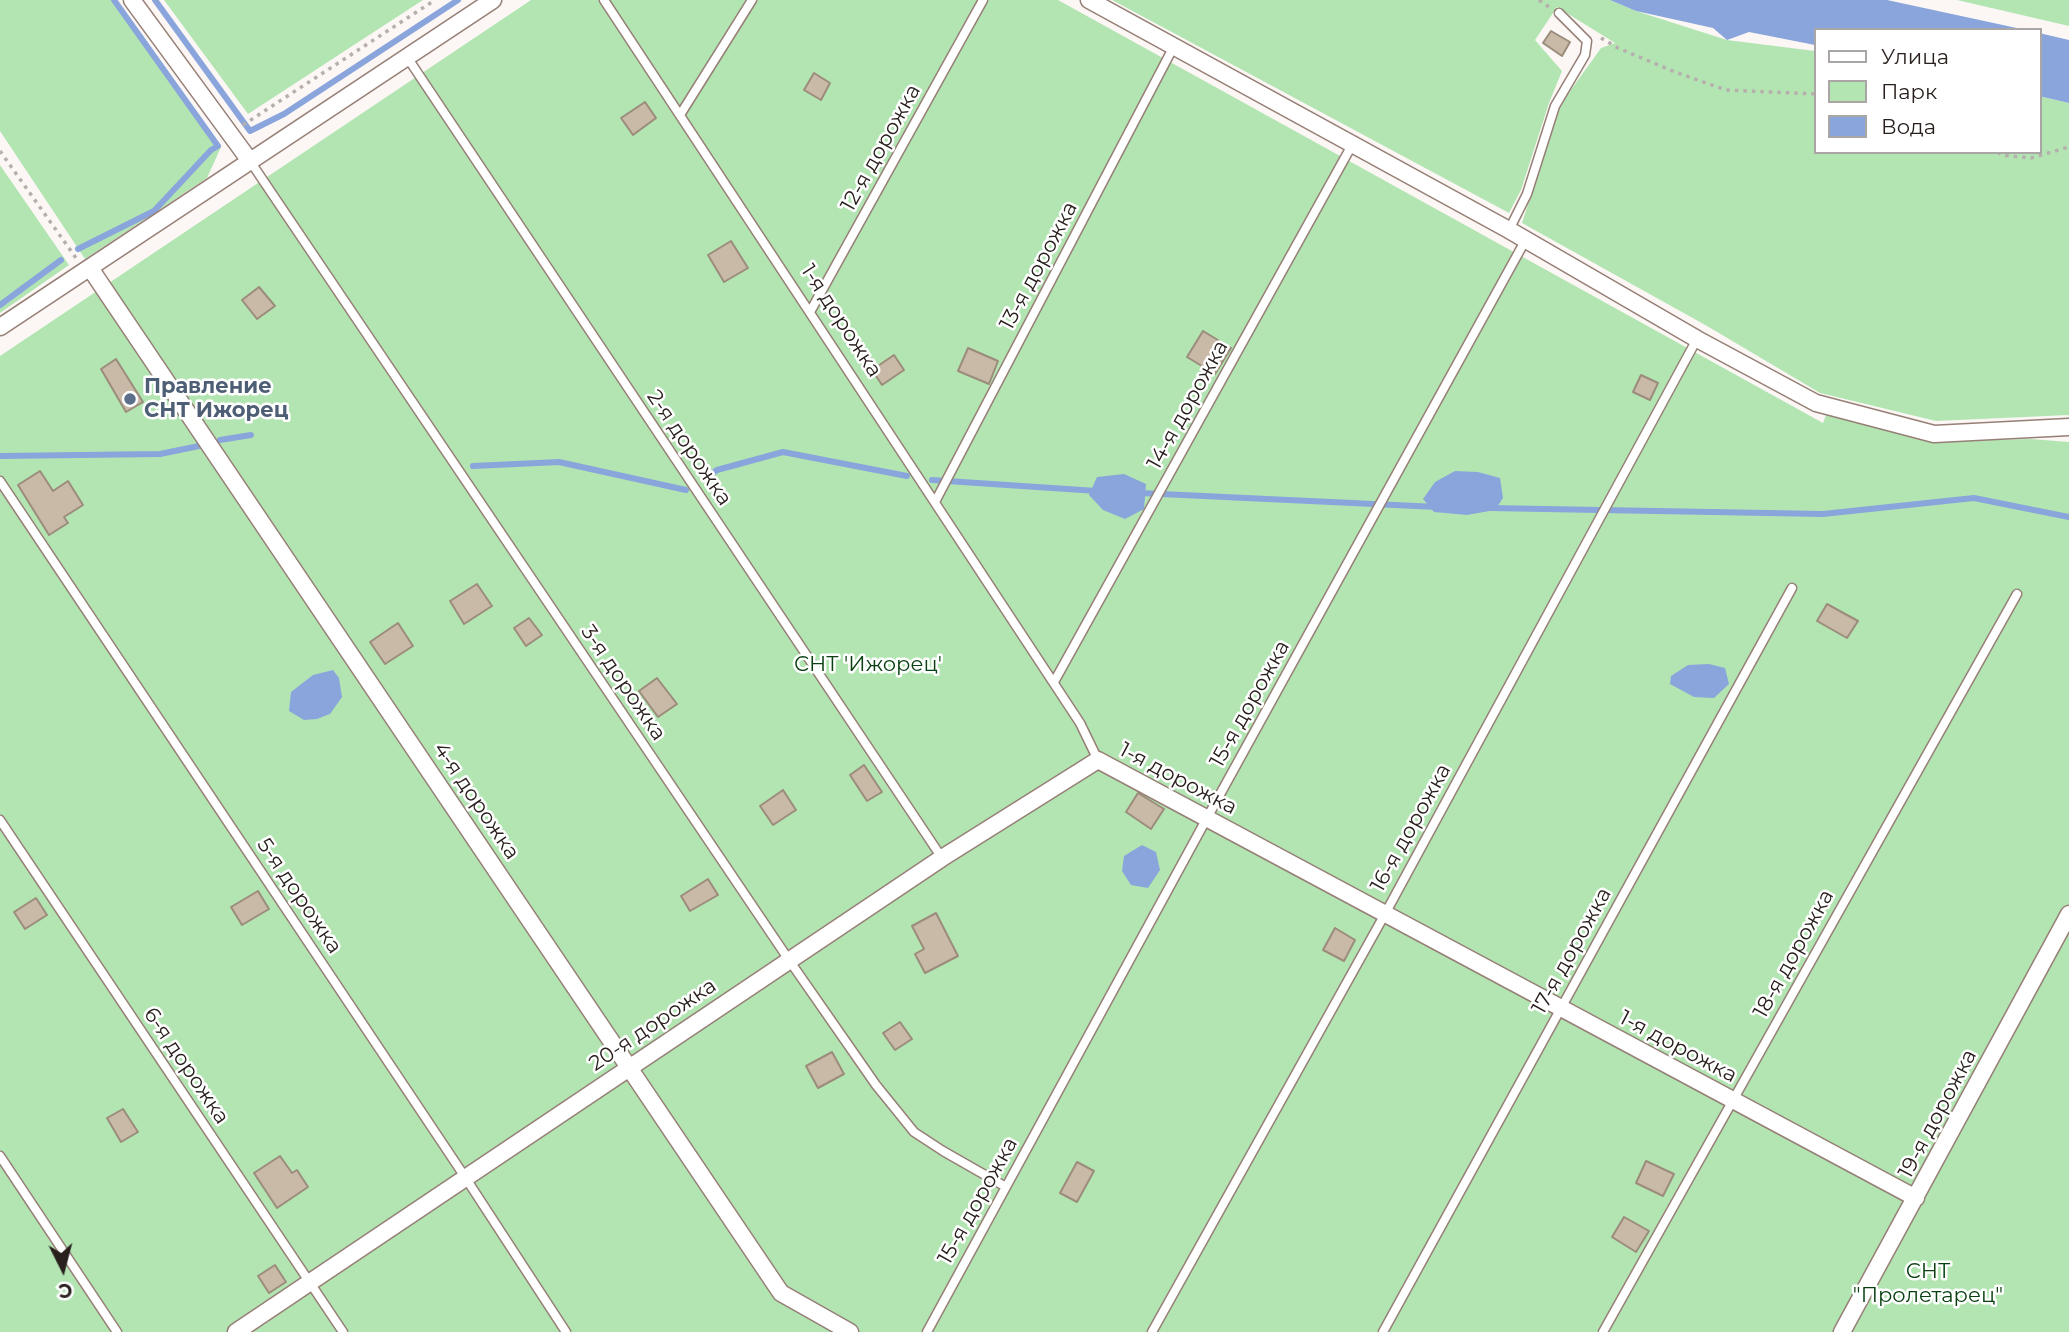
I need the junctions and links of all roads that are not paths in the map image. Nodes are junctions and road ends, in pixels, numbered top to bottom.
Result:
1 (132, 0) edge
2 (494, 0) edge
3 (604, 0) edge
4 (752, 0) edge
5 (983, 0) edge
6 (1089, 0) edge
7 (1559, 13) dead end
8 (1174, 46) junction
9 (407, 57) junction
10 (680, 116) junction
11 (1352, 145) junction
12 (250, 161) junction
13 (1509, 230) junction
14 (1525, 241) junction
15 (90, 268) junction
16 (810, 312) junction
17 (0, 327) edge
18 (1698, 340) junction
19 (2069, 428) edge
20 (0, 481) edge
21 (937, 498) junction
22 (1792, 588) dead end
23 (2017, 594) dead end
24 (1054, 682) junction
25 (1098, 760) junction
26 (1207, 818) junction
27 (0, 820) edge
28 (942, 858) junction
29 (1385, 914) junction
30 (2069, 914) edge
31 (789, 960) junction
32 (1561, 1008) junction
33 (629, 1066) junction
34 (1732, 1100) junction
35 (0, 1156) edge
36 (465, 1177) junction
37 (1006, 1187) junction
38 (1916, 1199) junction
39 (310, 1282) junction
40 (117, 1332) edge
41 (236, 1332) edge
42 (343, 1332) edge
43 (566, 1332) edge
44 (850, 1332) edge
45 (927, 1332) edge
46 (1152, 1332) edge
47 (1383, 1332) edge
48 (1603, 1332) edge
49 (1842, 1332) edge

1 - 12 street
2 - 9 street
3 - 10 lane, 1-я дорожка
4 - 10 lane
5 - 16 lane, 12-я дорожка
6 - 8 street
7 - 13 lane
8 - 11 street
8 - 21 lane, 13-я дорожка
9 - 12 street
9 - 28 lane, 2-я дорожка
10 - 16 lane, 1-я дорожка
11 - 13 street
11 - 24 lane, 14-я дорожка
12 - 15 street
12 - 31 lane, 3-я дорожка
13 - 14 street
14 - 18 street
14 - 26 lane, 15-я дорожка
15 - 17 street
15 - 33 street, 4-я дорожка
16 - 21 lane, 1-я дорожка
18 - 19 street
18 - 29 lane, 16-я дорожка
20 - 36 lane, 5-я дорожка
21 - 24 lane, 1-я дорожка
22 - 32 lane, 17-я дорожка
23 - 34 lane, 18-я дорожка
24 - 25 lane, 1-я дорожка
25 - 26 street, 1-я дорожка
25 - 28 street, 20-я дорожка
26 - 29 street, 1-я дорожка
26 - 37 lane, 15-я дорожка
27 - 39 lane, 6-я дорожка
28 - 31 street, 20-я дорожка
29 - 32 street, 1-я дорожка
29 - 46 lane, 16-я дорожка
30 - 38 street, 19-я дорожка
31 - 33 street, 20-я дорожка
31 - 37 lane, 3-я дорожка
32 - 34 street, 1-я дорожка
32 - 47 lane, 17-я дорожка
33 - 36 street, 20-я дорожка
33 - 44 street, 4-я дорожка
34 - 38 street, 1-я дорожка
34 - 48 lane, 18-я дорожка
35 - 40 lane
36 - 39 street, 20-я дорожка
36 - 43 lane, 5-я дорожка
37 - 45 lane, 15-я дорожка
38 - 49 street, 19-я дорожка
39 - 41 street, 20-я дорожка
39 - 42 lane, 6-я дорожка

